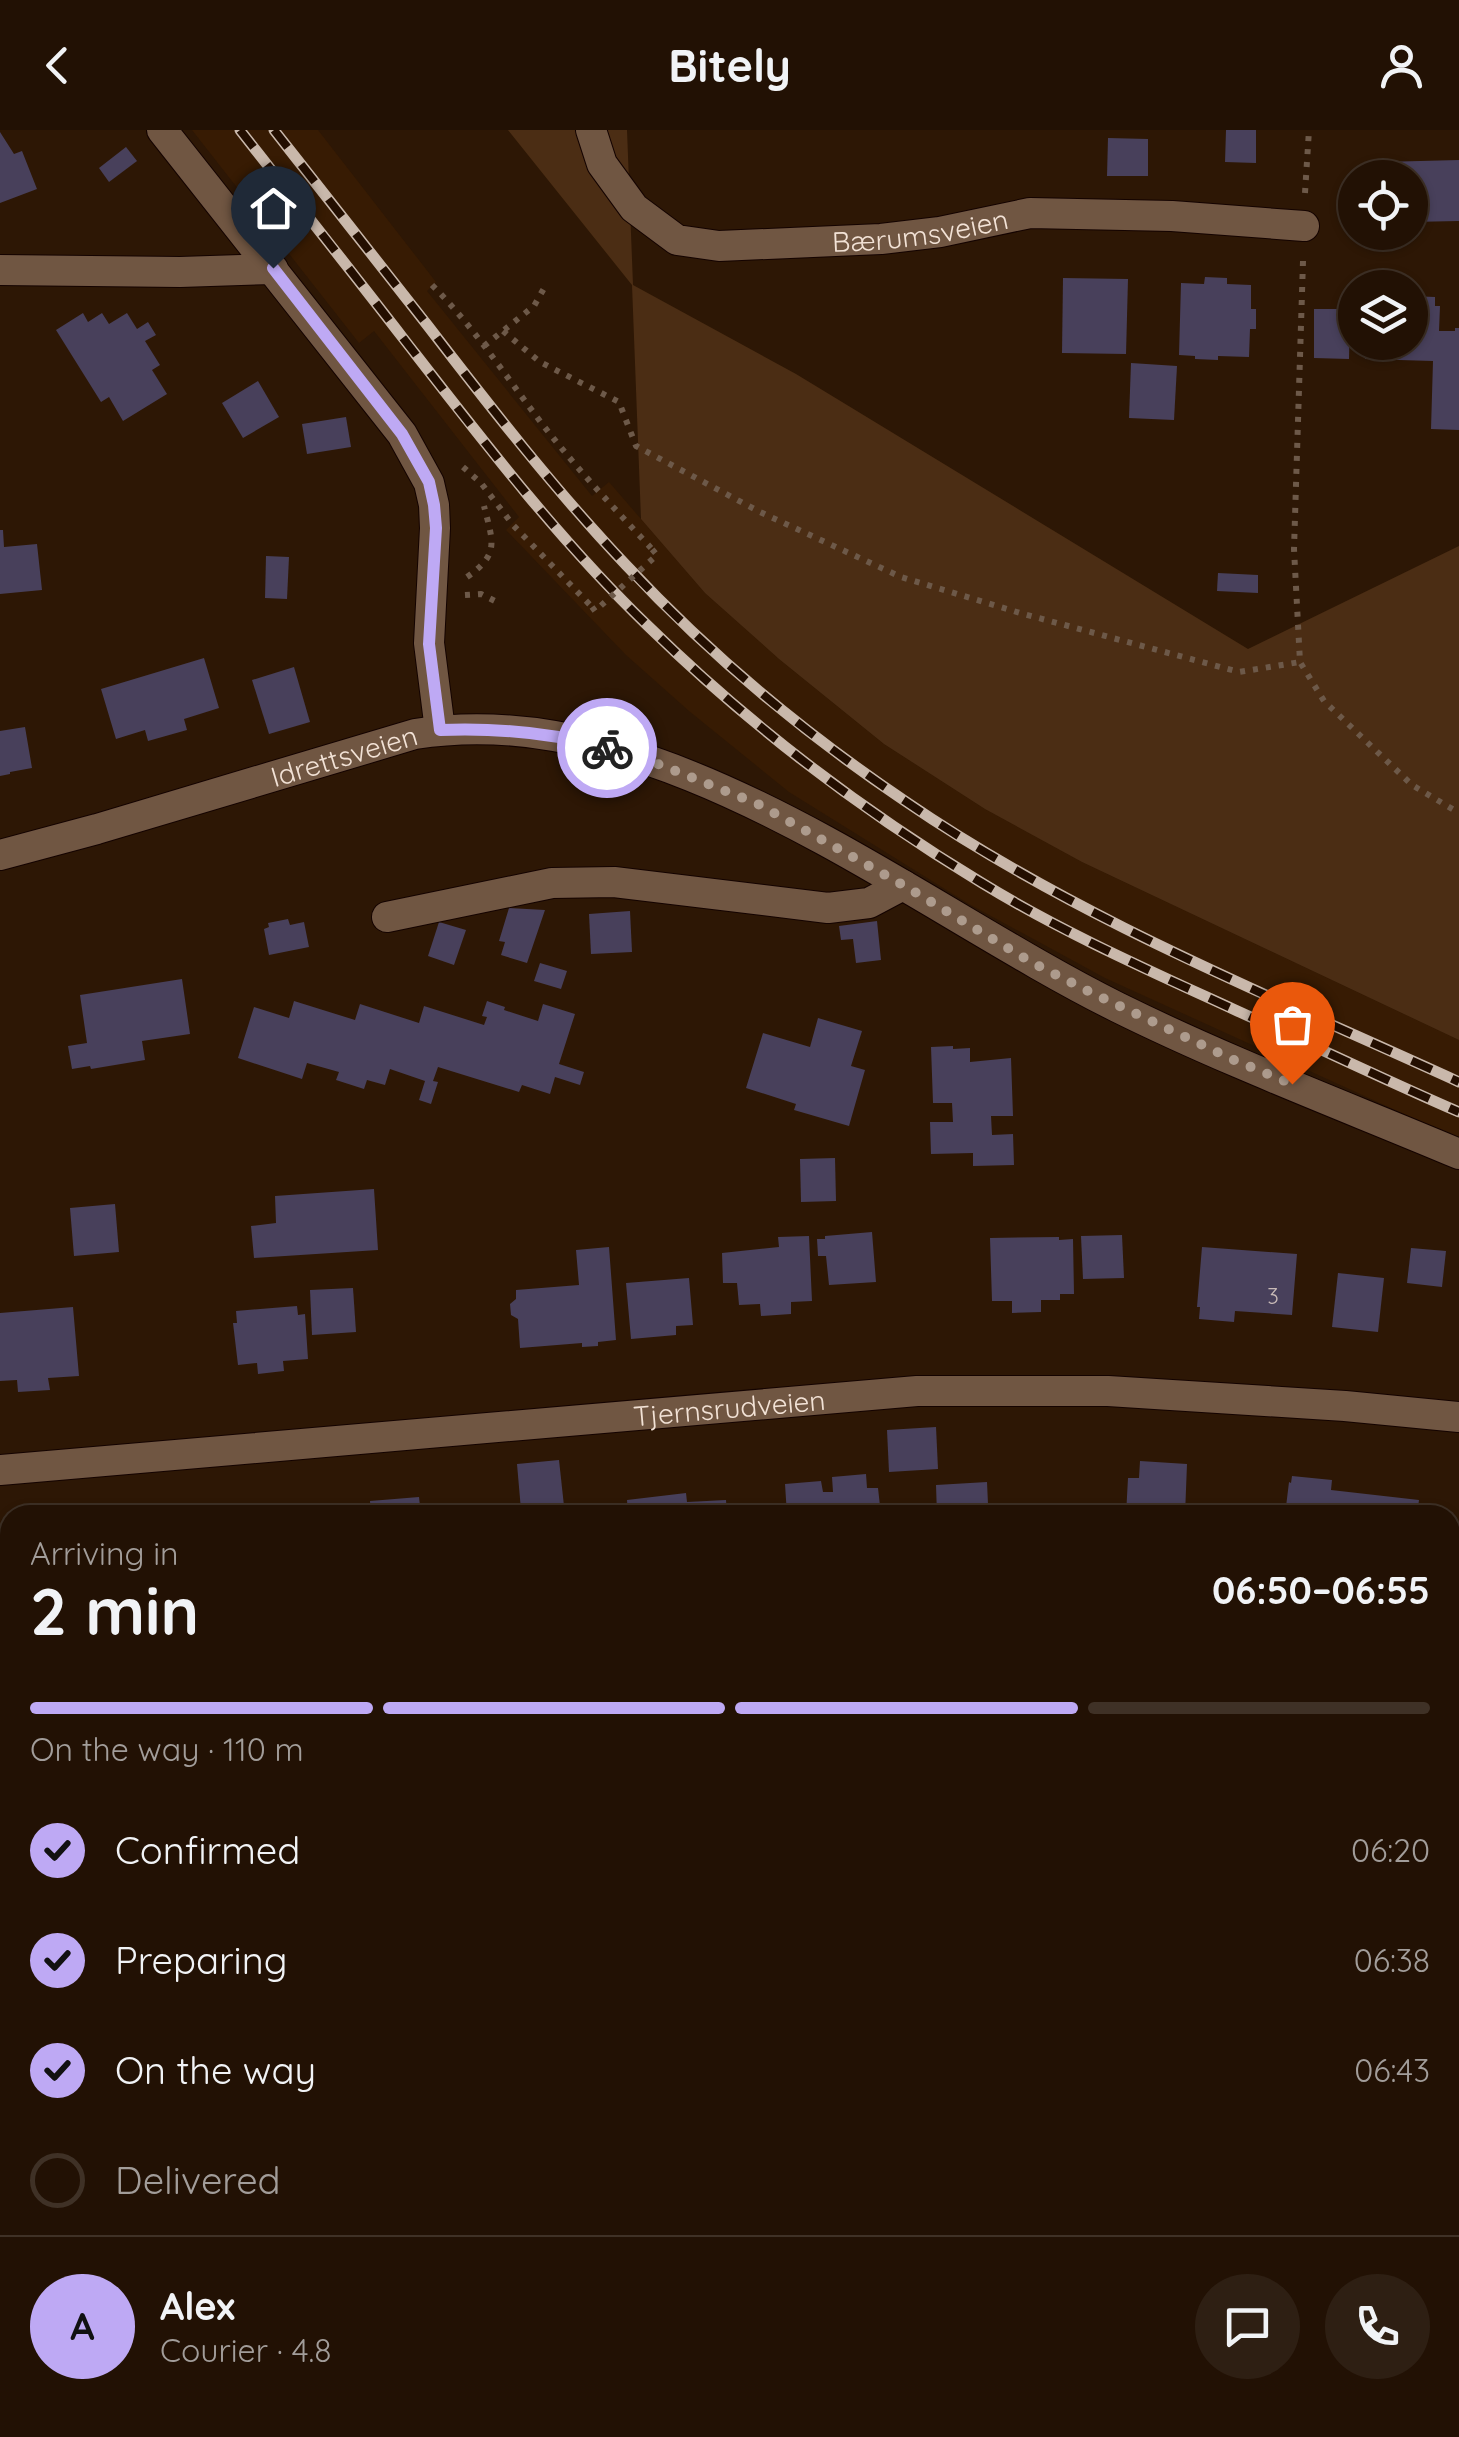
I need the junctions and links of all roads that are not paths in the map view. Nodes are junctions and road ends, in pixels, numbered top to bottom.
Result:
1 (162, 130) edge
2 (590, 130) edge
3 (1304, 226) dead end
4 (273, 268) junction
5 (0, 270) edge
6 (440, 730) junction
7 (0, 855) edge
8 (903, 885) junction
9 (387, 917) dead end
10 (1459, 1154) edge
11 (1459, 1417) edge
12 (0, 1470) edge

1 - 4 street
2 - 3 street, Bærumsveien
4 - 5 street
4 - 6 street
6 - 7 street, Idrettsveien
6 - 8 street, Idrettsveien
8 - 9 street
8 - 10 street, Idrettsveien
11 - 12 street, Tjernsrudveien

